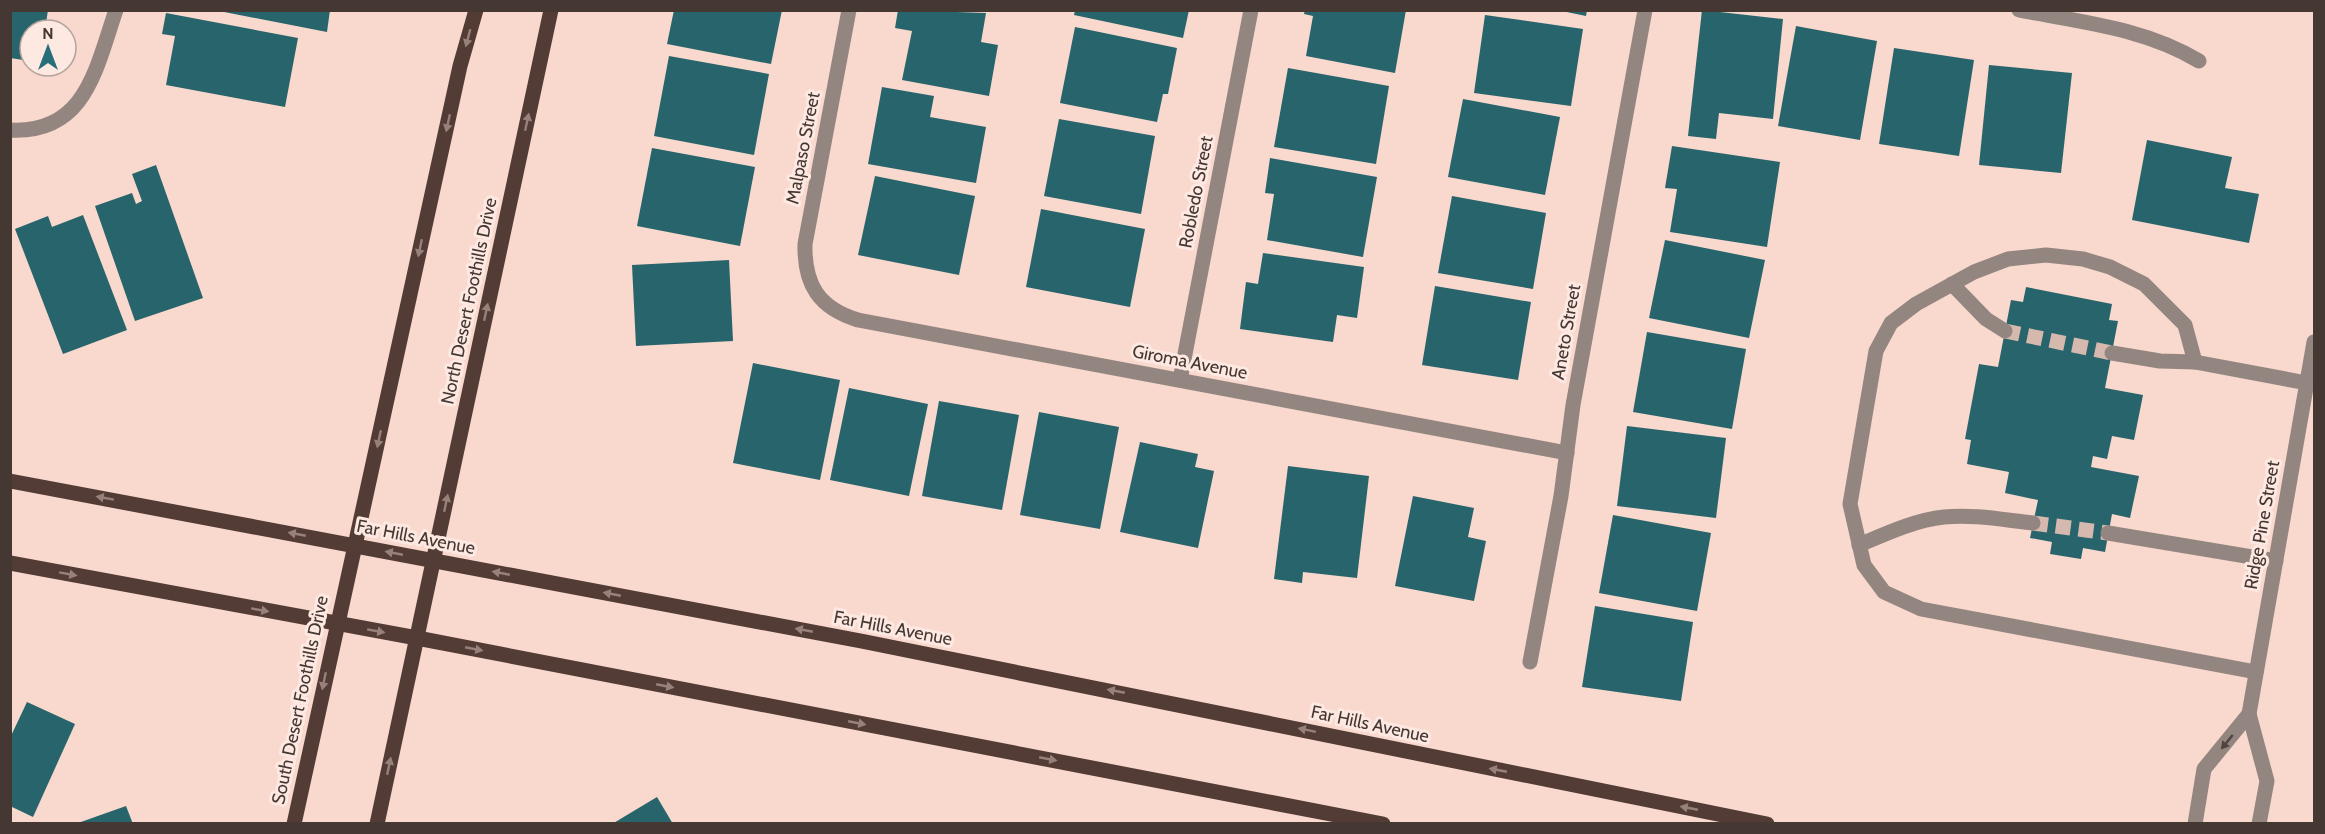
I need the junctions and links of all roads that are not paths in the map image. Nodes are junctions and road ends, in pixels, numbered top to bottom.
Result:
1 (116, 10) edge
2 (476, 10) edge
3 (551, 10) edge
4 (849, 10) edge
5 (1251, 10) edge
6 (1645, 10) edge
7 (2019, 10) edge
8 (2199, 61) dead end
9 (10, 130) edge
10 (1952, 284) junction
11 (816, 292) joint
12 (2005, 331) tunnel mouth
13 (2314, 342) edge
14 (2112, 353) tunnel mouth
15 (2195, 362) junction
16 (1180, 380) junction
17 (2307, 383) junction
18 (1567, 453) junction
19 (10, 481) edge
20 (2033, 524) tunnel mouth
21 (2108, 533) tunnel mouth
22 (354, 545) junction
23 (1859, 545) junction
24 (433, 560) junction
25 (2276, 561) junction
26 (10, 564) edge
27 (336, 624) junction
28 (417, 638) junction
29 (1530, 662) dead end
30 (2256, 672) junction
31 (2249, 714) junction
32 (294, 824) edge
33 (377, 824) edge
34 (1383, 824) edge
35 (1767, 824) edge
36 (2195, 824) edge
37 (2259, 824) edge

1 - 9 street
2 -> 22 main road
24 -> 3 main road, North Desert Foothills Drive
4 - 11 street, Malpaso Street
5 - 16 street, Robledo Street
6 - 18 street, Aneto Street
7 - 8 street
10 - 12 street
10 - 15 street
10 - 23 street
11 - 16 street, Giroma Avenue
13 - 17 street, Ridge Pine Street
14 - 15 street
15 - 17 street
16 - 18 street, Giroma Avenue
17 - 25 street, Ridge Pine Street
18 - 29 street, Aneto Street
22 -> 19 main road, Far Hills Avenue
20 - 23 street
21 - 25 street
24 -> 22 main road, Far Hills Avenue
22 - 27 main road, South Desert Foothills Drive
23 - 30 street
24 - 28 main road, North Desert Foothills Drive
35 -> 24 main road, Far Hills Avenue
25 - 30 street, Ridge Pine Street
26 -> 27 main road
27 -> 28 main road
27 -> 32 main road, South Desert Foothills Drive
33 -> 28 main road
28 -> 34 main road
30 - 31 street, Ridge Pine Street
31 -> 36 street, Ridge Pine Street
31 - 37 street, Ridge Pine Street

